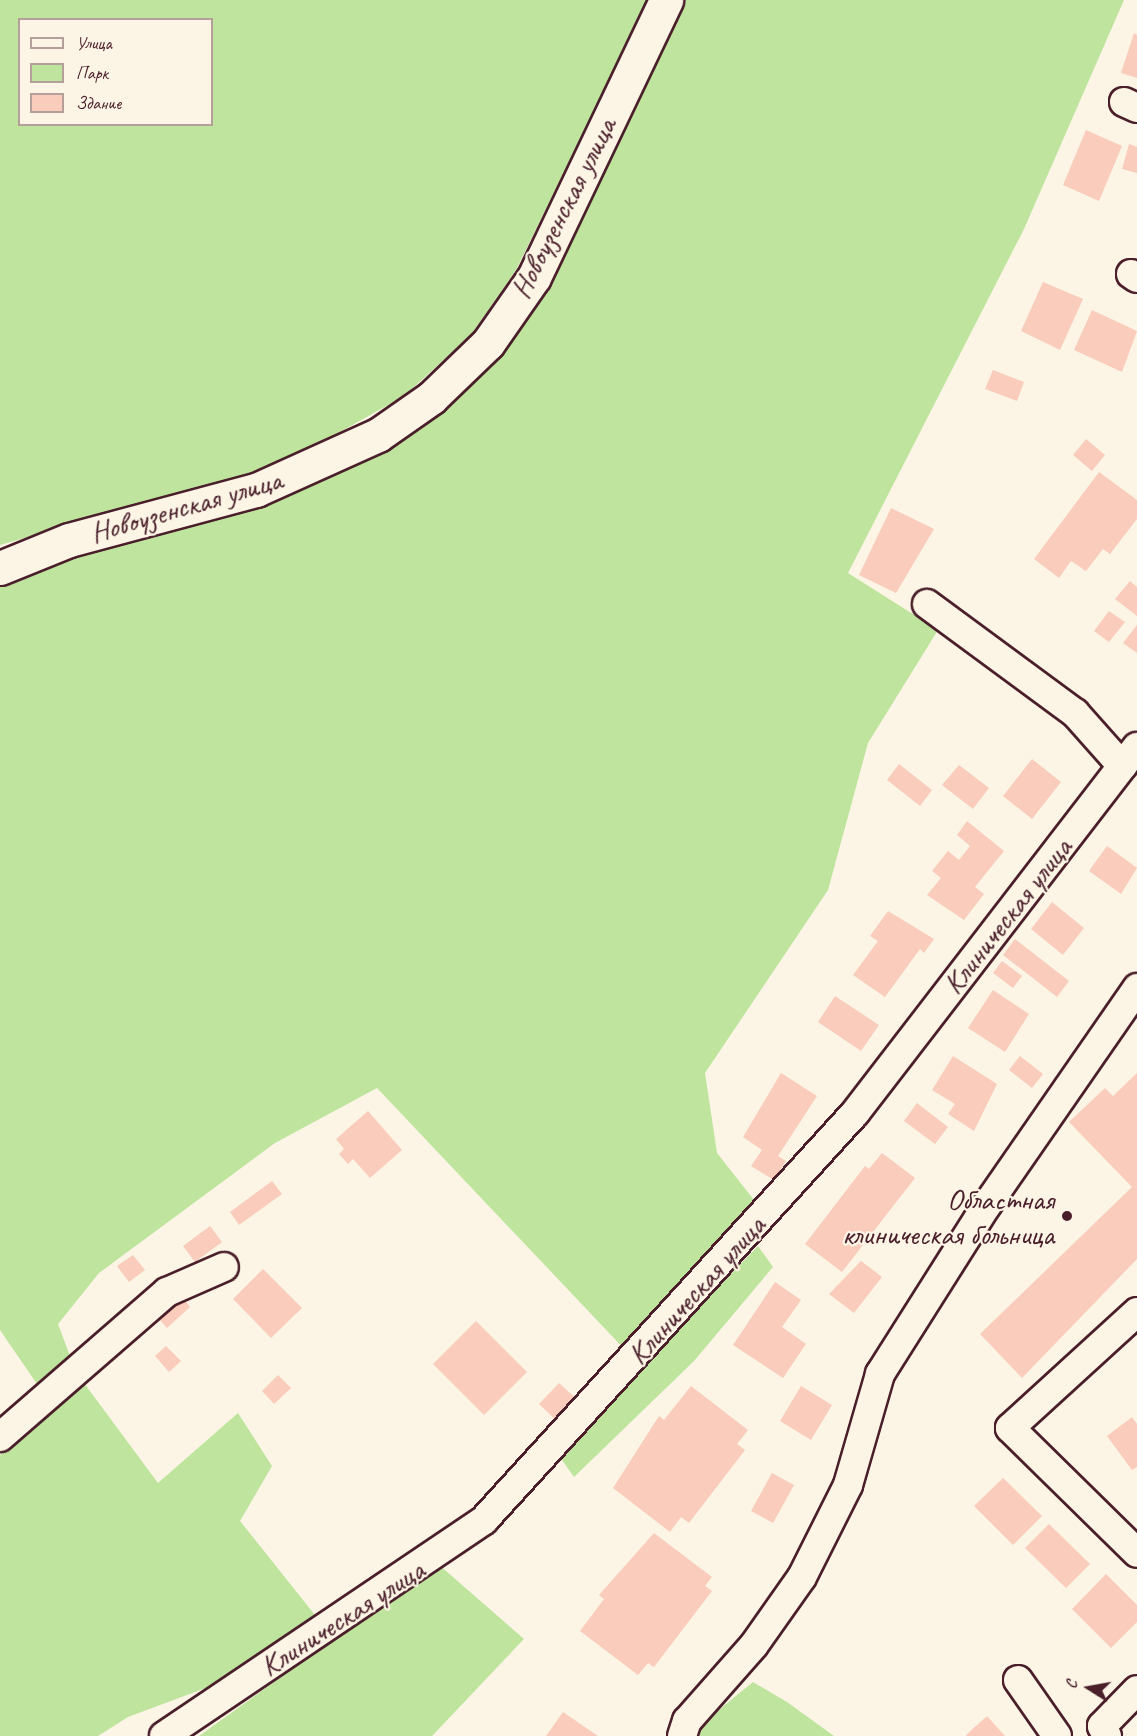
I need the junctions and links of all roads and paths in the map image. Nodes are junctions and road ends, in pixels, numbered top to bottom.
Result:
1 (666, 0) edge
2 (0, 568) edge
3 (927, 604) dead end
4 (1129, 756) edge
5 (1137, 988) edge
6 (224, 1267) dead end
7 (1137, 1312) edge
8 (0, 1437) edge
9 (1137, 1553) edge
10 (1018, 1680) dead end
11 (1137, 1690) edge
12 (164, 1736) edge
13 (682, 1736) edge
14 (1057, 1736) edge
15 (1107, 1736) edge

1 - 2 main road, Новоузенская улица
3 - 4 street
4 - 12 street, Клиническая улица
5 - 13 street
6 - 8 street
7 - 9 street
10 - 14 street
11 - 15 street

